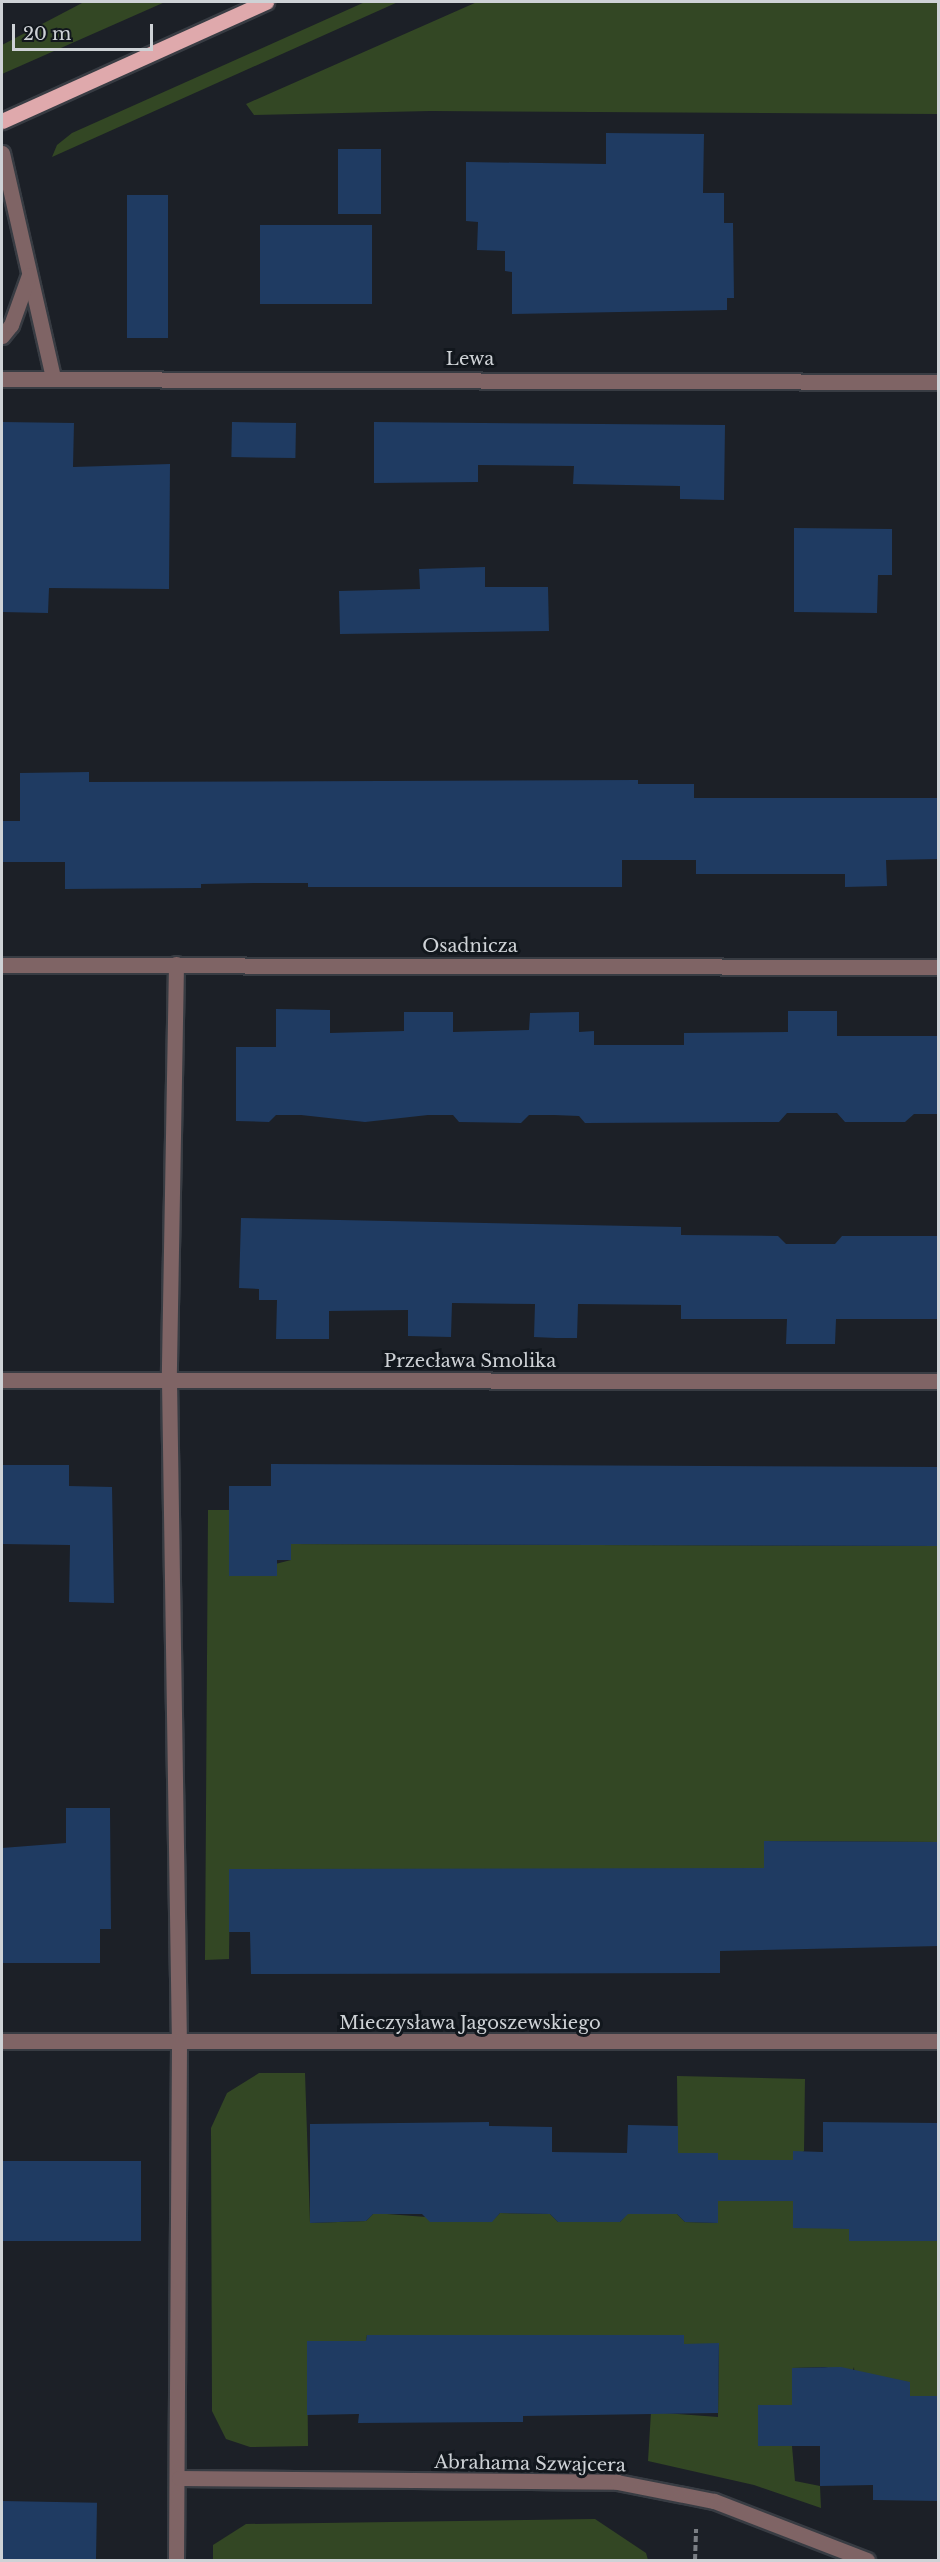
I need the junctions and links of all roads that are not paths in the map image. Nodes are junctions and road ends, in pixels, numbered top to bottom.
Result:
1 (266, 2) edge
2 (2, 121) edge
3 (2, 153) edge
4 (29, 275) junction
5 (2, 336) edge
6 (52, 378) junction
7 (2, 379) edge
8 (939, 382) edge
9 (176, 964) junction
10 (2, 965) edge
11 (939, 967) edge
12 (2, 1380) edge
13 (169, 1380) junction
14 (939, 1382) edge
15 (939, 2041) edge
16 (2, 2042) edge
17 (179, 2043) junction
18 (179, 2478) junction
19 (176, 2560) edge
20 (867, 2560) edge

1 - 2 main road
3 - 4 street
4 - 5 street
4 - 6 street
6 - 7 street, Lewa
6 - 8 street, Lewa
9 - 10 street, Osadnicza
9 - 11 street, Osadnicza
9 - 13 street
12 - 13 street, Przecława Smolika
13 - 14 street, Przecława Smolika
13 - 17 street
15 - 17 street, Mieczysława Jagoszewskiego
16 - 17 street, Mieczysława Jagoszewskiego
17 - 18 street
18 - 19 street
18 - 20 street, Abrahama Szwajcera

